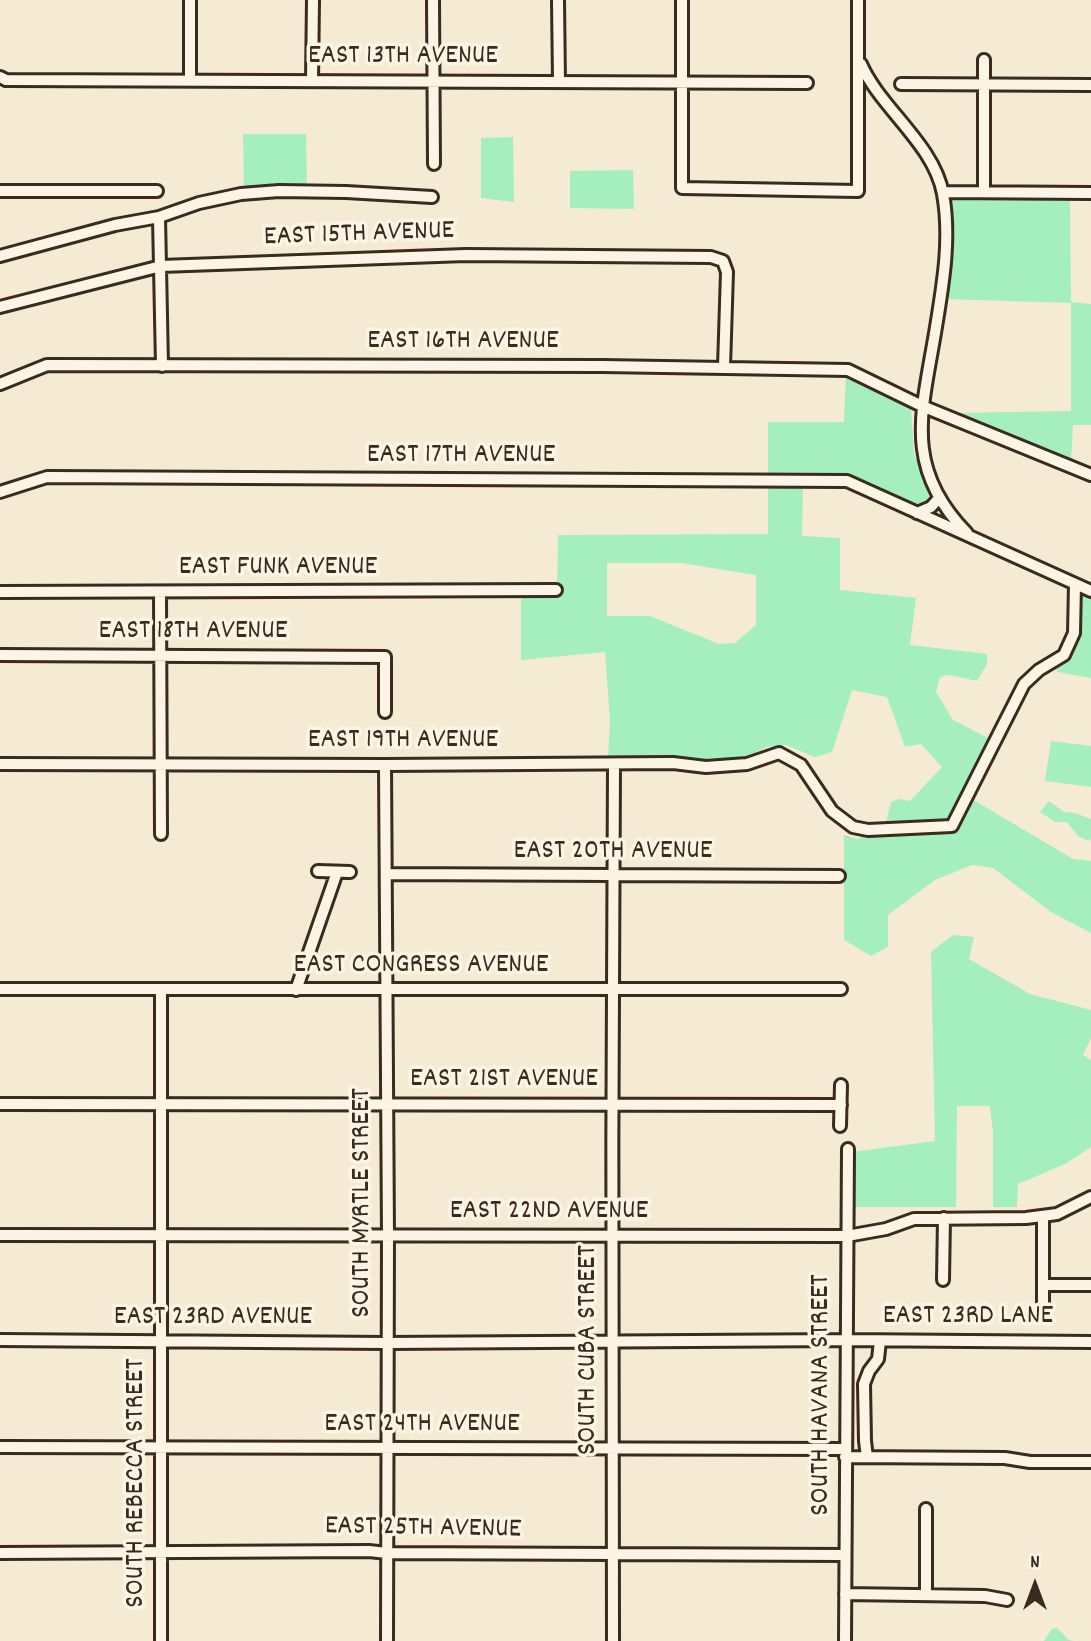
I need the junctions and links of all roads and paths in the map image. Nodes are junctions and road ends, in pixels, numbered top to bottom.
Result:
1 (190, 0) edge
2 (313, 0) edge
3 (433, 0) edge
4 (558, 0) edge
5 (682, 0) edge
6 (858, 0) edge
7 (984, 60) dead end
8 (859, 62) junction
9 (0, 77) edge
10 (190, 79) junction
11 (312, 81) junction
12 (434, 81) junction
13 (559, 82) junction
14 (682, 83) junction
15 (807, 83) dead end
16 (901, 84) dead end
17 (985, 84) junction
18 (1091, 85) edge
19 (434, 164) dead end
20 (0, 191) edge
21 (157, 191) dead end
22 (943, 192) junction
23 (984, 192) junction
24 (1091, 193) edge
25 (432, 197) dead end
26 (159, 217) junction
27 (0, 256) edge
28 (161, 266) junction
29 (0, 307) edge
30 (162, 366) junction
31 (724, 367) junction
32 (0, 384) edge
33 (922, 406) junction
34 (1091, 475) edge
35 (0, 492) edge
36 (939, 498) junction
37 (917, 513) junction
38 (971, 537) junction
39 (1075, 584) junction
40 (555, 590) dead end
41 (0, 592) edge
42 (1091, 592) edge
43 (160, 593) junction
44 (0, 655) edge
45 (161, 656) junction
46 (385, 712) dead end
47 (161, 763) junction
48 (0, 764) edge
49 (385, 765) junction
50 (614, 765) junction
51 (162, 835) dead end
52 (317, 871) dead end
53 (337, 872) junction
54 (350, 872) dead end
55 (387, 874) junction
56 (839, 876) dead end
57 (613, 877) junction
58 (0, 989) edge
59 (161, 989) junction
60 (386, 989) junction
61 (613, 989) junction
62 (841, 989) dead end
63 (296, 990) junction
64 (841, 1085) dead end
65 (0, 1104) edge
66 (161, 1104) junction
67 (386, 1104) junction
68 (611, 1104) junction
69 (841, 1105) junction
70 (840, 1126) dead end
71 (848, 1149) dead end
72 (1091, 1197) edge
73 (1043, 1216) junction
74 (944, 1218) junction
75 (161, 1234) junction
76 (0, 1235) edge
77 (614, 1235) junction
78 (388, 1236) junction
79 (846, 1236) junction
80 (943, 1280) dead end
81 (1043, 1285) junction
82 (1091, 1285) edge
83 (1043, 1315) dead end
84 (0, 1340) edge
85 (846, 1340) junction
86 (880, 1340) junction
87 (160, 1341) junction
88 (614, 1341) junction
89 (1091, 1342) edge
90 (387, 1343) junction
91 (0, 1447) edge
92 (161, 1447) junction
93 (613, 1448) junction
94 (387, 1449) junction
95 (845, 1453) junction
96 (867, 1457) junction
97 (1091, 1462) edge
98 (926, 1509) dead end
99 (0, 1553) edge
100 (160, 1553) junction
101 (387, 1553) junction
102 (613, 1554) junction
103 (845, 1555) junction
104 (845, 1594) junction
105 (926, 1595) junction
106 (1007, 1600) dead end
107 (161, 1641) edge
108 (387, 1641) edge
109 (613, 1641) edge
110 (845, 1641) edge

1 - 10 street
2 - 11 street
3 - 12 street
4 - 13 street
5 - 14 street
6 - 8 street
7 - 17 street
8 - 14 street
8 - 22 street
9 - 10 street, EAST 13TH AVENUE
10 - 11 street, EAST 13TH AVENUE
11 - 12 street, EAST 13TH AVENUE
12 - 13 street, EAST 13TH AVENUE
12 - 19 street
13 - 14 street, EAST 13TH AVENUE
14 - 15 street, EAST 13TH AVENUE
16 - 17 street
17 - 18 street
17 - 23 street
20 - 21 street
22 - 23 street
22 - 33 street
23 - 24 street
25 - 26 street
26 - 27 street
26 - 28 street
28 - 29 street, EAST 15TH AVENUE
28 - 30 street
28 - 31 street, EAST 15TH AVENUE
30 - 31 street, EAST 16TH AVENUE
30 - 32 street, EAST 16TH AVENUE
31 - 33 street, EAST 16TH AVENUE
33 - 34 street, EAST 16TH AVENUE
33 - 36 street
35 - 37 street, EAST 17TH AVENUE
36 - 37 street
36 - 38 street
37 - 38 street, EAST 17TH AVENUE
38 - 39 street, EAST 17TH AVENUE
39 - 42 street, EAST 17TH AVENUE
39 - 50 street, EAST 19TH AVENUE
40 - 43 street, EAST FUNK AVENUE
41 - 43 street, EAST FUNK AVENUE
43 - 45 street
44 - 45 street, EAST 18TH AVENUE
45 - 46 street, EAST 18TH AVENUE
45 - 47 street
47 - 48 street, EAST 19TH AVENUE
47 - 49 street, EAST 19TH AVENUE
47 - 51 street
49 - 50 street, EAST 19TH AVENUE
49 - 55 street, SOUTH MYRTLE STREET
50 - 57 street, SOUTH CUBA STREET
52 - 53 street
53 - 54 street
53 - 63 street
55 - 57 street, EAST 20TH AVENUE
55 - 60 street, SOUTH MYRTLE STREET
56 - 57 street, EAST 20TH AVENUE
57 - 61 street, SOUTH CUBA STREET
58 - 59 street, EAST CONGRESS AVENUE
59 - 63 street, EAST CONGRESS AVENUE
59 - 66 street, SOUTH REBECCA STREET
60 - 61 street, EAST CONGRESS AVENUE
60 - 63 street, EAST CONGRESS AVENUE
60 - 67 street, SOUTH MYRTLE STREET
61 - 62 street, EAST CONGRESS AVENUE
61 - 68 street, SOUTH CUBA STREET
64 - 69 street
65 - 66 street, EAST 21ST AVENUE
66 - 67 street, EAST 21ST AVENUE
66 - 75 street, SOUTH REBECCA STREET
67 - 68 street, EAST 21ST AVENUE
67 - 78 street, SOUTH MYRTLE STREET
68 - 69 street, EAST 21ST AVENUE
68 - 77 street, SOUTH CUBA STREET
69 - 70 street
71 - 79 street, SOUTH HAVANA STREET
72 - 73 street, EAST 22ND AVENUE
73 - 74 street, EAST 22ND AVENUE
73 - 81 street
74 - 79 street, EAST 22ND AVENUE
74 - 80 street
75 - 76 street, EAST 22ND AVENUE
75 - 78 street, EAST 22ND AVENUE
75 - 87 street, SOUTH REBECCA STREET
77 - 78 street, EAST 22ND AVENUE
77 - 79 street, EAST 22ND AVENUE
77 - 88 street, SOUTH CUBA STREET
78 - 90 street, SOUTH MYRTLE STREET
79 - 85 street, SOUTH HAVANA STREET
81 - 82 street
81 - 83 street
84 - 87 street, EAST 23RD AVENUE
85 - 86 street, EAST 23RD LANE
85 - 88 street, EAST 23RD AVENUE
85 - 95 street, SOUTH HAVANA STREET
86 - 89 street, EAST 23RD LANE
86 - 96 street
87 - 90 street, EAST 23RD AVENUE
87 - 92 street, SOUTH REBECCA STREET
88 - 90 street, EAST 23RD AVENUE
88 - 93 street, SOUTH CUBA STREET
90 - 94 street, SOUTH MYRTLE STREET
91 - 92 street, EAST 24TH AVENUE
92 - 94 street, EAST 24TH AVENUE
92 - 100 street, SOUTH REBECCA STREET
93 - 94 street, EAST 24TH AVENUE
93 - 95 street, EAST 24TH AVENUE
93 - 102 street, SOUTH CUBA STREET
94 - 101 street, SOUTH MYRTLE STREET
95 - 96 street, EAST 24TH AVENUE
95 - 103 street, SOUTH HAVANA STREET
96 - 97 street, EAST 24TH AVENUE
98 - 105 street
99 - 100 street, EAST 25TH AVENUE
100 - 101 street, EAST 25TH AVENUE
100 - 107 street, SOUTH REBECCA STREET
101 - 102 street, EAST 25TH AVENUE
101 - 108 street, SOUTH MYRTLE STREET
102 - 103 street, EAST 25TH AVENUE
102 - 109 street, SOUTH CUBA STREET
103 - 104 street, SOUTH HAVANA STREET
104 - 105 street
104 - 110 street, SOUTH HAVANA STREET
105 - 106 street

